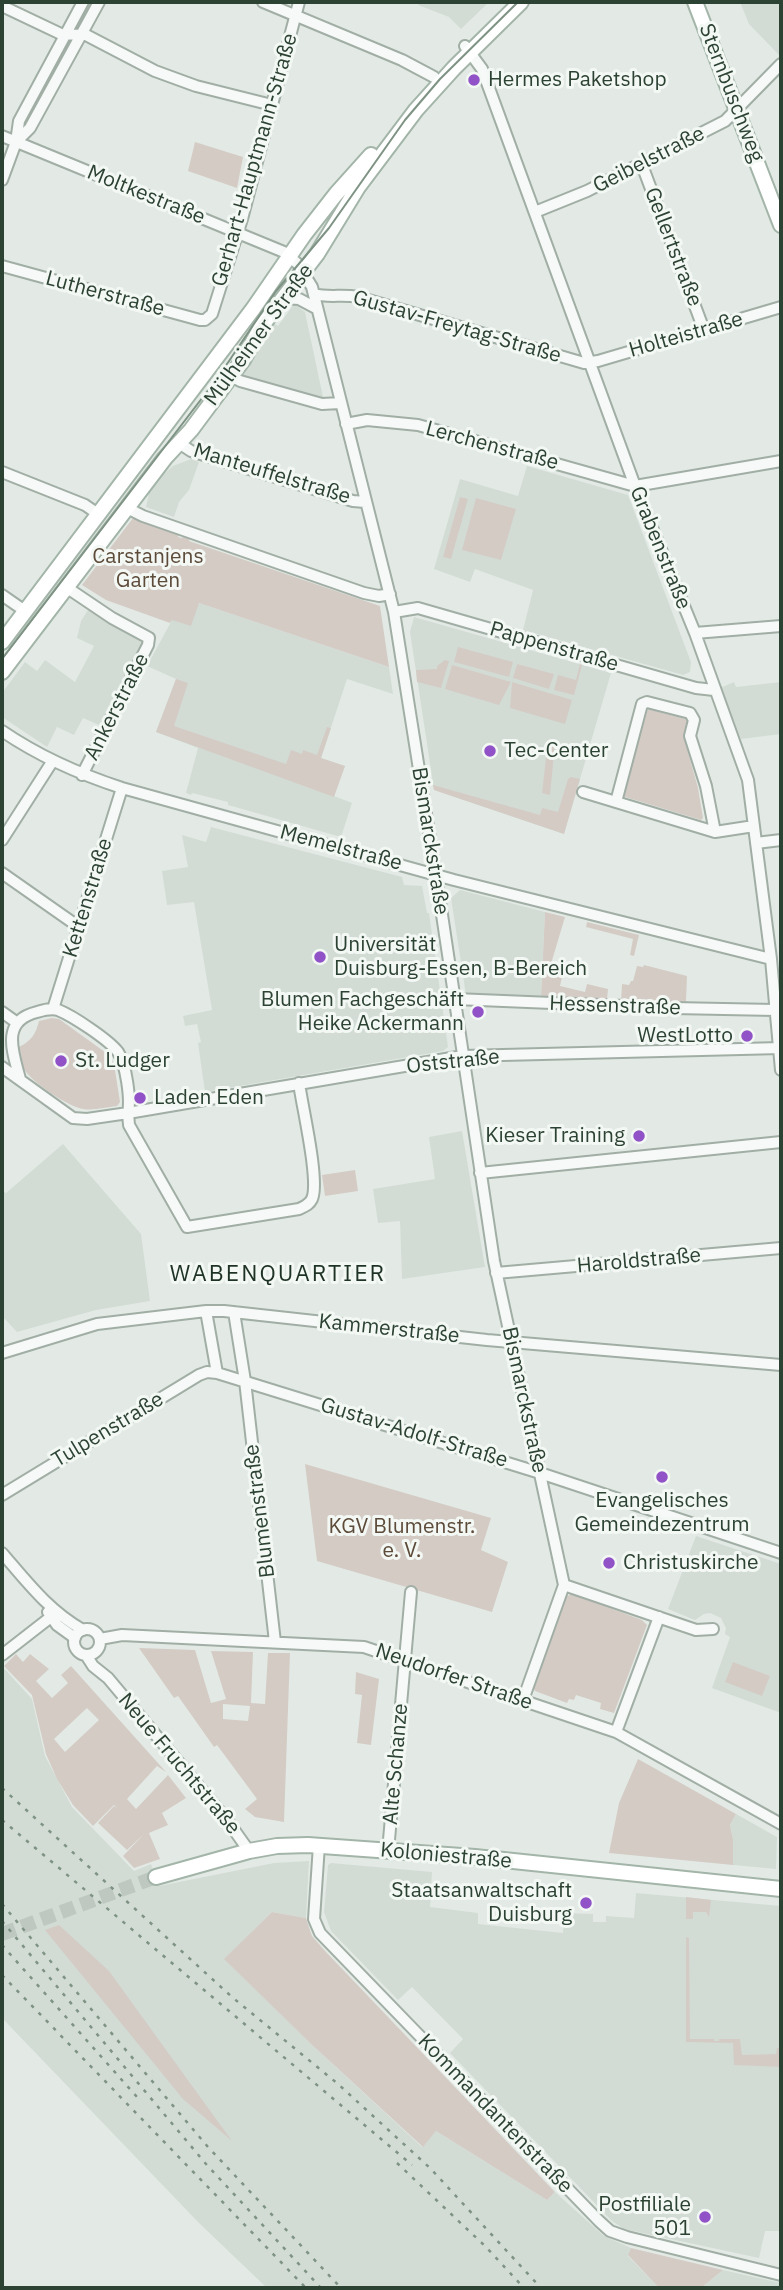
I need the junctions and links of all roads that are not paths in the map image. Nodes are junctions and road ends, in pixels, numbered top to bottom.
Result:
1 (83, 2) edge
2 (99, 2) edge
3 (263, 2) edge
4 (299, 2) edge
5 (510, 2) edge
6 (521, 2) edge
7 (695, 2) edge
8 (2, 6) edge
9 (295, 15) junction
10 (81, 34) junction
11 (65, 35) junction
12 (468, 49) junction
13 (781, 64) edge
14 (434, 78) junction
15 (272, 105) junction
16 (737, 110) junction
17 (2, 136) edge
18 (16, 142) junction
19 (642, 165) junction
20 (2, 180) edge
21 (535, 212) junction
22 (781, 225) edge
23 (236, 232) junction
24 (290, 255) junction
25 (2, 266) edge
26 (304, 271) junction
27 (282, 298) junction
28 (317, 300) junction
29 (781, 307) edge
30 (208, 318) joint
31 (704, 330) junction
32 (591, 363) junction
33 (231, 376) junction
34 (340, 403) junction
35 (346, 424) junction
36 (179, 443) junction
37 (781, 461) edge
38 (2, 472) edge
39 (635, 486) junction
40 (365, 502) junction
41 (134, 512) junction
42 (98, 514) junction
43 (66, 587) junction
44 (390, 594) junction
45 (2, 595) edge
46 (25, 611) junction
47 (394, 612) junction
48 (781, 626) edge
49 (695, 633) junction
50 (2, 642) edge
51 (2, 673) edge
52 (714, 690) junction
53 (2, 731) edge
54 (52, 762) junction
55 (82, 775) junction
56 (122, 788) junction
57 (583, 792) dead end
58 (616, 802) junction
59 (754, 826) junction
60 (715, 832) junction
61 (2, 840) edge
62 (781, 840) edge
63 (756, 843) junction
64 (2, 873) edge
65 (435, 875) junction
66 (79, 927) junction
67 (771, 959) junction
68 (454, 999) junction
69 (53, 1009) junction
70 (775, 1010) junction
71 (2, 1012) edge
72 (16, 1023) junction
73 (777, 1048) edge
74 (10, 1051) junction
75 (463, 1056) junction
76 (2, 1066) edge
77 (781, 1070) edge
78 (20, 1079) junction
79 (299, 1083) junction
80 (128, 1113) junction
81 (781, 1142) edge
82 (480, 1173) junction
83 (781, 1248) edge
84 (496, 1273) junction
85 (206, 1311) junction
86 (234, 1312) junction
87 (511, 1342) junction
88 (2, 1353) edge
89 (781, 1365) edge
90 (217, 1373) junction
91 (245, 1381) junction
92 (540, 1473) junction
93 (2, 1495) edge
94 (2, 1553) edge
95 (781, 1553) edge
96 (564, 1585) junction
97 (411, 1592) dead end
98 (53, 1615) junction
99 (659, 1617) junction
100 (713, 1629) dead end
101 (79, 1634) junction
102 (100, 1639) junction
103 (275, 1642) junction
104 (90, 1654) junction
105 (2, 1655) edge
106 (405, 1661) junction
107 (523, 1700) junction
108 (615, 1732) junction
109 (781, 1824) edge
110 (318, 1845) junction
111 (249, 1851) junction
112 (388, 1851) junction
113 (156, 1877) tunnel mouth
114 (781, 1889) edge
115 (781, 2275) edge

1 - 11 street
2 - 10 street
3 - 9 street
4 - 9 street, Gerhart-Hauptmann-Straße
5 - 12 main road, Mülheimer Straße
6 - 12 main road, Mülheimer Straße
7 - 16 main road, Sternbuschweg
8 - 11 street
9 - 14 street
9 - 15 street, Gerhart-Hauptmann-Straße
10 - 11 street
10 - 15 street
10 - 18 street
11 - 18 street
12 - 14 main road, Mülheimer Straße
12 - 21 street, Grabenstraße
12 - 26 main road, Mülheimer Straße
13 - 16 street, Geibelstraße
14 - 24 main road, Mülheimer Straße
15 - 23 street, Gerhart-Hauptmann-Straße
16 - 19 street, Geibelstraße
16 - 22 main road, Sternbuschweg
17 - 18 street, Moltkestraße
18 - 20 street
18 - 23 street, Moltkestraße
19 - 21 street, Geibelstraße
19 - 31 street, Gellertstraße
21 - 32 street, Grabenstraße
23 - 24 street, Moltkestraße
23 - 30 street, Gerhart-Hauptmann-Straße
24 - 26 street, Bismarckstraße
24 - 42 main road, Mülheimer Straße
25 - 30 street, Lutherstraße
26 - 27 main road, Mülheimer Straße
26 - 28 street, Bismarckstraße
27 - 28 street
27 - 33 main road, Mülheimer Straße
28 - 32 street, Gustav-Freytag-Straße
28 - 34 street, Bismarckstraße
29 - 31 street, Holteistraße
31 - 32 street, Holteistraße
32 - 39 street, Grabenstraße
33 - 34 street
33 - 36 main road, Mülheimer Straße
34 - 35 street, Bismarckstraße
35 - 39 street, Lerchenstraße
35 - 40 street, Bismarckstraße
36 - 40 street, Manteuffelstraße
36 - 41 main road, Mülheimer Straße
37 - 39 street
38 - 42 street
39 - 49 street, Grabenstraße
40 - 44 street, Bismarckstraße
41 - 43 main road, Mülheimer Straße
41 - 44 street
42 - 46 main road, Mülheimer Straße
43 - 51 main road, Mülheimer Straße
43 - 55 street, Ankerstraße
44 - 47 street, Bismarckstraße
45 - 46 street
46 - 50 main road, Mülheimer Straße
47 - 52 street, Pappenstraße
47 - 65 street, Bismarckstraße
48 - 49 street
49 - 52 street, Grabenstraße
52 - 59 street, Grabenstraße
53 - 54 street, Memelstraße
54 - 55 street, Memelstraße
54 - 61 street
55 - 56 street, Memelstraße
56 - 65 street, Memelstraße
56 - 66 street, Kettenstraße
57 - 58 street
58 - 60 street
58 - 60 street
59 - 60 street
59 - 63 street, Grabenstraße
62 - 63 street
63 - 67 street, Grabenstraße
64 - 66 street
65 - 67 street, Memelstraße
65 - 68 street, Bismarckstraße
66 - 69 street, Kettenstraße
67 - 70 street, Grabenstraße
68 - 70 street, Hessenstraße
68 - 75 street, Bismarckstraße
69 - 72 street
69 - 80 street
70 - 73 street, Grabenstraße
71 - 72 street
72 - 74 street
73 - 75 street, Oststraße
73 - 77 street, Grabenstraße
74 - 76 street
74 - 78 street
75 - 79 street, Oststraße
75 - 82 street, Bismarckstraße
76 - 78 street
78 - 80 street
79 - 80 street, Oststraße
79 - 80 street
81 - 82 street
82 - 84 street, Bismarckstraße
83 - 84 street, Haroldstraße
84 - 87 street, Bismarckstraße
85 - 86 street, Kammerstraße
85 - 88 street, Kammerstraße
85 - 90 street
86 - 87 street, Kammerstraße
86 - 91 street, Blumenstraße
87 - 89 street, Kammerstraße
87 - 92 street, Bismarckstraße
90 - 91 street
90 - 93 street, Tulpenstraße
91 - 92 street, Gustav-Adolf-Straße
91 - 103 street, Blumenstraße
92 - 95 street, Gustav-Adolf-Straße
92 - 96 street, Bismarckstraße
94 - 98 street
96 - 99 street
96 - 107 street
97 - 106 street, Alte Schanze
98 - 101 street
98 - 105 street
99 - 100 street
99 - 108 street
101 - 102 street
101 - 104 street
102 - 103 street, Neudorfer Straße
102 - 104 street
103 - 106 street, Neudorfer Straße
104 - 111 street, Neue Fruchtstraße
106 - 107 street, Neudorfer Straße
106 - 112 street, Alte Schanze
107 - 108 street, Neudorfer Straße
108 - 109 street, Neudorfer Straße
110 - 111 main road, Koloniestraße
110 - 112 main road, Koloniestraße
110 - 115 street, Kommandantenstraße
111 - 113 main road, Koloniestraße
112 - 114 main road, Koloniestraße

